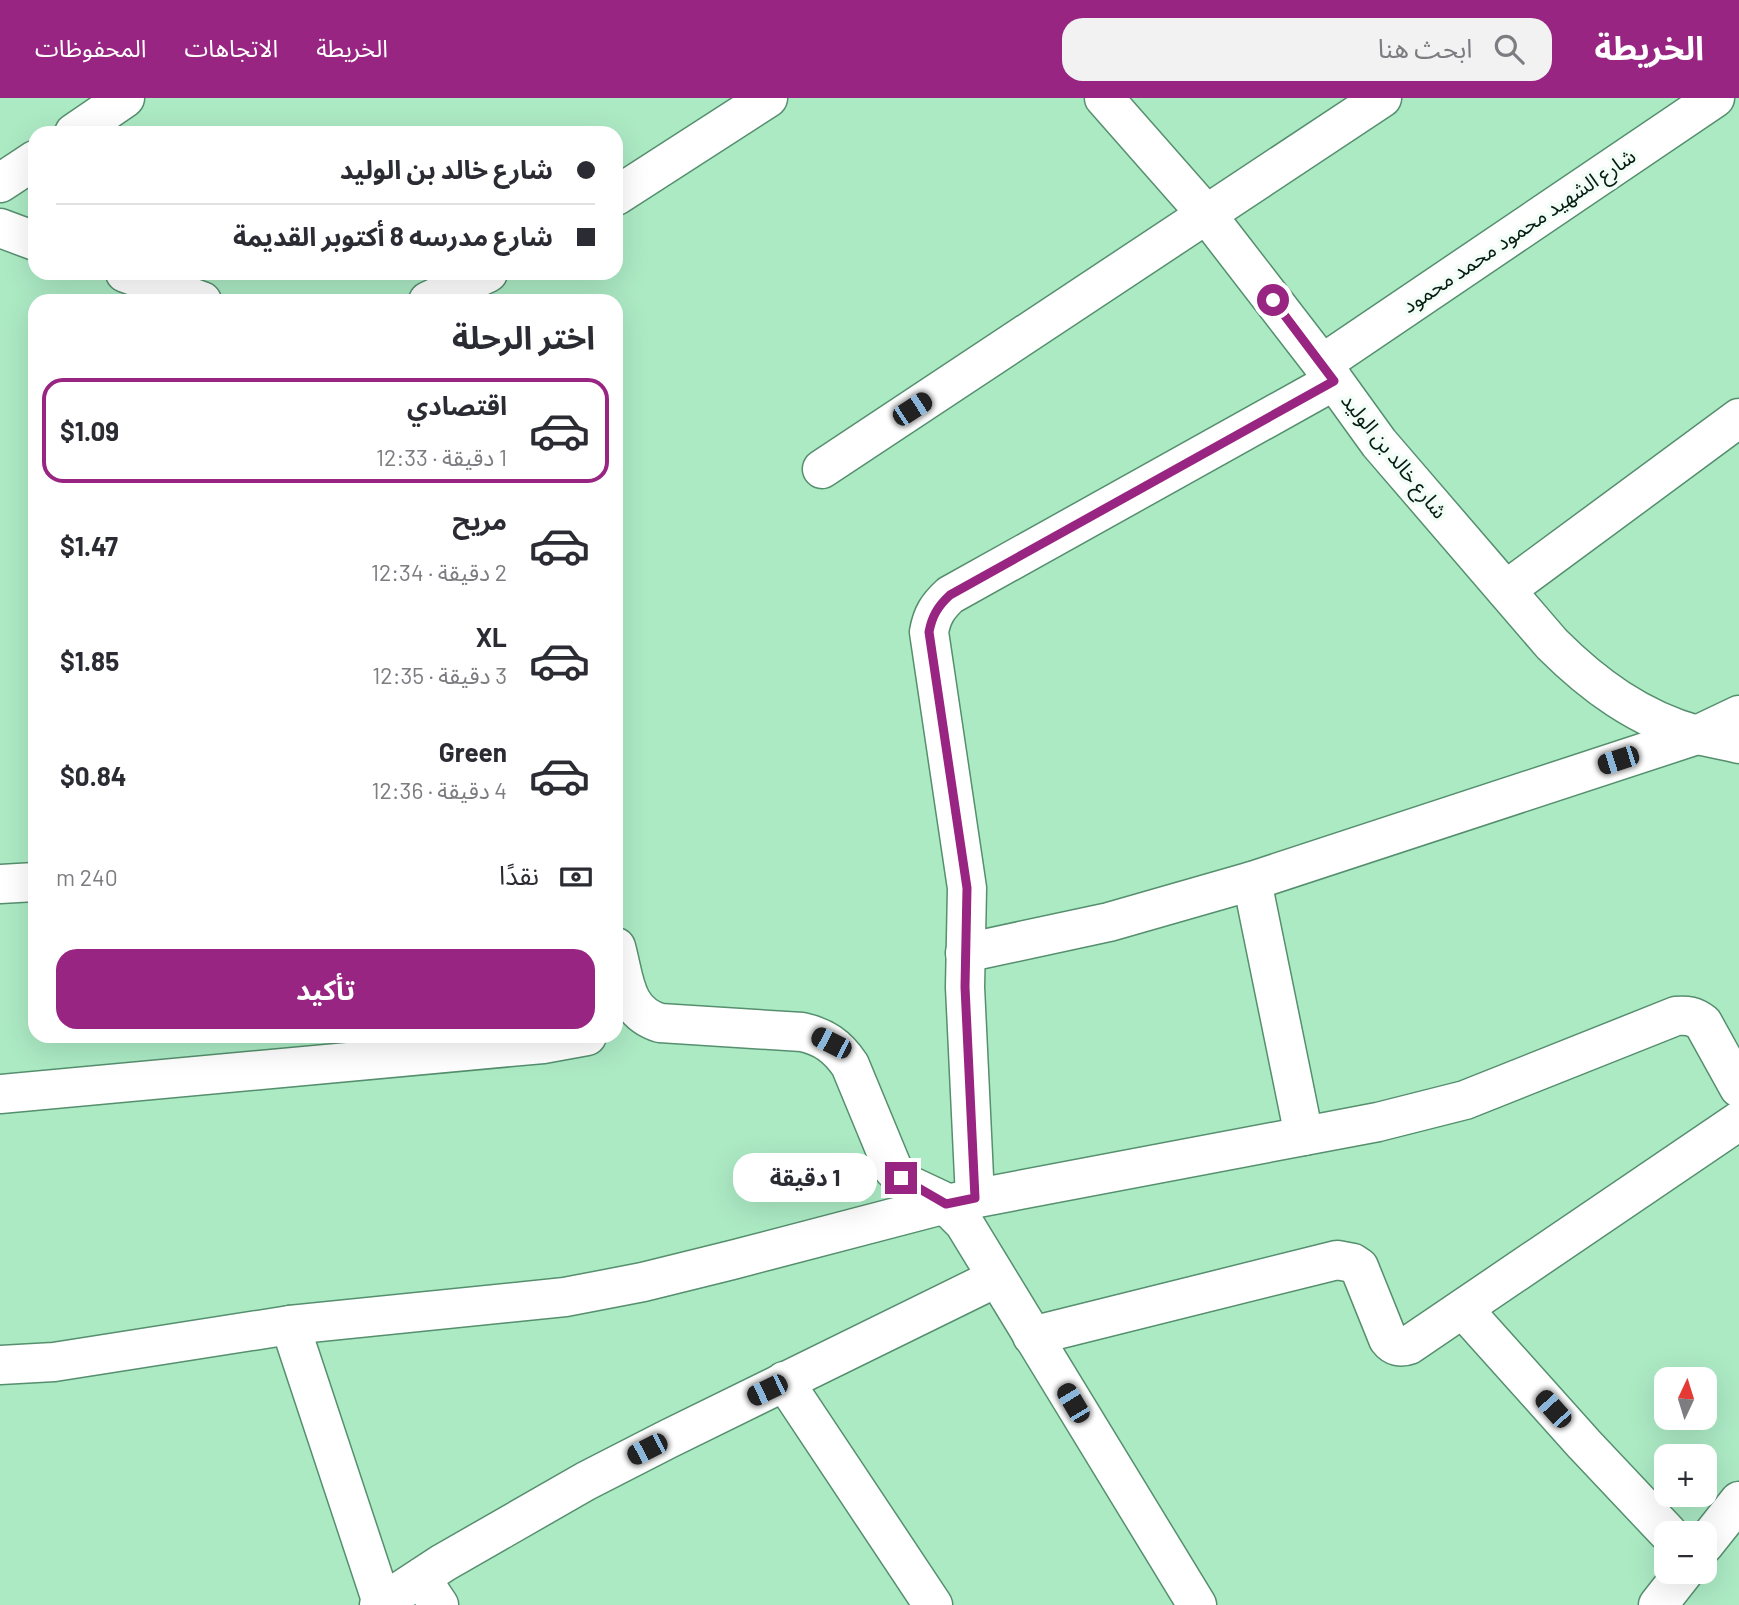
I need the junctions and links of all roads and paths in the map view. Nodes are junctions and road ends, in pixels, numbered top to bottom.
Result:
1 (125, 98) edge
2 (768, 98) edge
3 (1104, 98) edge
4 (1382, 98) edge
5 (1715, 98) edge
6 (84, 126) edge
7 (28, 165) edge
8 (0, 183) edge
9 (623, 191) edge
10 (1208, 215) junction
11 (0, 228) edge
12 (28, 238) edge
13 (144, 280) edge
14 (473, 280) edge
15 (183, 294) edge
16 (443, 294) edge
17 (1328, 373) junction
18 (1739, 418) edge
19 (822, 469) dead end
20 (1506, 590) junction
21 (1739, 715) edge
22 (1697, 735) junction
23 (1739, 744) edge
24 (1252, 881) junction
25 (28, 882) edge
26 (0, 884) edge
27 (965, 953) junction
28 (623, 972) edge
29 (632, 1024) edge
30 (548, 1043) edge
31 (1739, 1088) edge
32 (0, 1094) edge
33 (1739, 1121) edge
34 (1304, 1136) junction
35 (960, 1201) junction
36 (996, 1278) junction
37 (1463, 1309) junction
38 (290, 1325) junction
39 (1032, 1336) junction
40 (0, 1365) edge
41 (784, 1381) junction
42 (1739, 1501) edge
43 (1657, 1521) edge
44 (1717, 1529) edge
45 (1675, 1584) edge
46 (430, 1592) edge
47 (381, 1604) edge
48 (933, 1605) edge
49 (1197, 1605) edge
50 (1658, 1605) edge

1 - 6 street
2 - 9 street
3 - 10 street, شارع خالد بن الوليد
4 - 10 street
5 - 17 street, شارع الشهيد محمود محمد محمود
7 - 8 street
10 - 17 street, شارع خالد بن الوليد
10 - 19 street
11 - 12 street
13 - 15 street
14 - 16 street
17 - 20 street, شارع خالد بن الوليد
17 - 27 street, شارع الشهيد محمود محمد محمود
18 - 20 street
20 - 22 street, شارع خالد بن الوليد
21 - 22 street
22 - 23 street, شارع خالد بن الوليد
22 - 24 street
24 - 27 street
24 - 34 street
25 - 26 street
27 - 35 street, شارع الشهيد محمود محمد محمود
28 - 29 street
29 - 35 street
30 - 32 street
31 - 34 street
33 - 37 street
34 - 35 street
35 - 36 street
35 - 38 street
36 - 39 street
36 - 41 street
37 - 39 street
37 - 43 street
38 - 40 street
38 - 47 street
39 - 49 street
41 - 46 street
41 - 48 street
42 - 44 street
45 - 50 street
46 - 47 street

